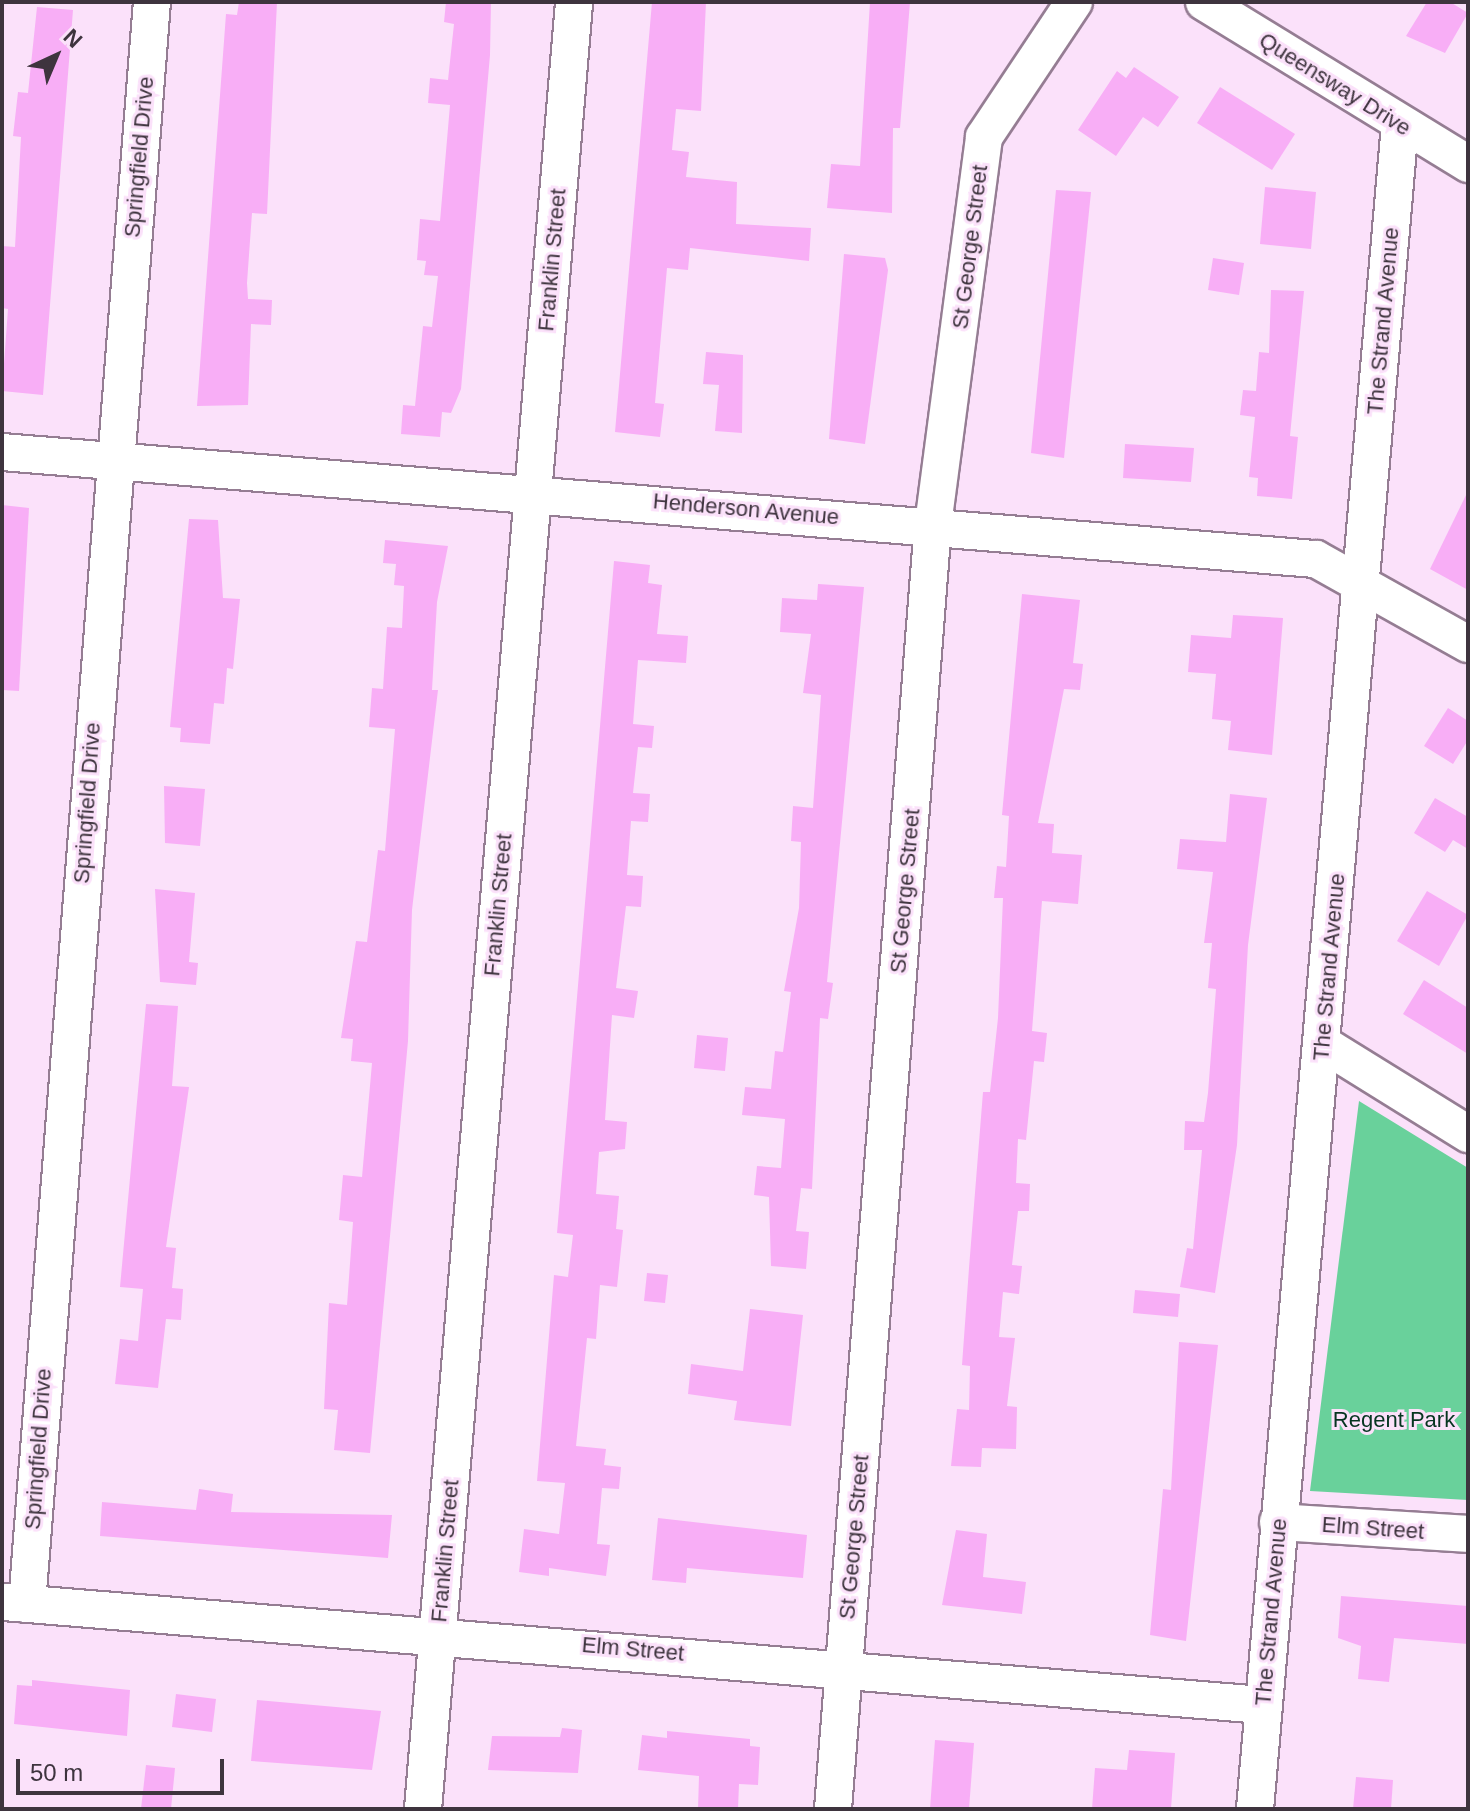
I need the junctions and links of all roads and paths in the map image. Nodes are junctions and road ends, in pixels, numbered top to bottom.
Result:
1 (152, 2) edge
2 (574, 2) edge
3 (1074, 2) edge
4 (1204, 2) edge
5 (1400, 125) junction
6 (1468, 164) edge
7 (2, 452) edge
8 (113, 461) junction
9 (532, 490) junction
10 (933, 525) junction
11 (1362, 578) junction
12 (1468, 644) edge
13 (1323, 1044) junction
14 (1468, 1134) edge
15 (1278, 1522) junction
16 (1468, 1534) edge
17 (14, 1603) edge
18 (438, 1633) junction
19 (843, 1666) junction
20 (1263, 1705) junction
21 (423, 1809) edge
22 (833, 1809) edge
23 (1255, 1809) edge

1 - 8 street, Springfield Drive
2 - 9 street, Franklin Street
3 - 10 street, St George Street
4 - 5 street, Queensway Drive
5 - 6 street, Queensway Drive
5 - 11 street, The Strand Avenue
7 - 8 street, Henderson Avenue
8 - 9 street, Henderson Avenue
8 - 17 street, Springfield Drive
9 - 10 street, Henderson Avenue
9 - 18 street, Franklin Street
10 - 11 street, Henderson Avenue
10 - 19 street, St George Street
11 - 12 street, Henderson Avenue
11 - 13 street, The Strand Avenue
13 - 14 street
13 - 15 street, The Strand Avenue
15 - 16 street, Elm Street
15 - 20 street, The Strand Avenue
17 - 18 street, Elm Street
18 - 19 street, Elm Street
18 - 21 street, Franklin Street
19 - 20 street, Elm Street
19 - 22 street, St George Street
20 - 23 street, The Strand Avenue

